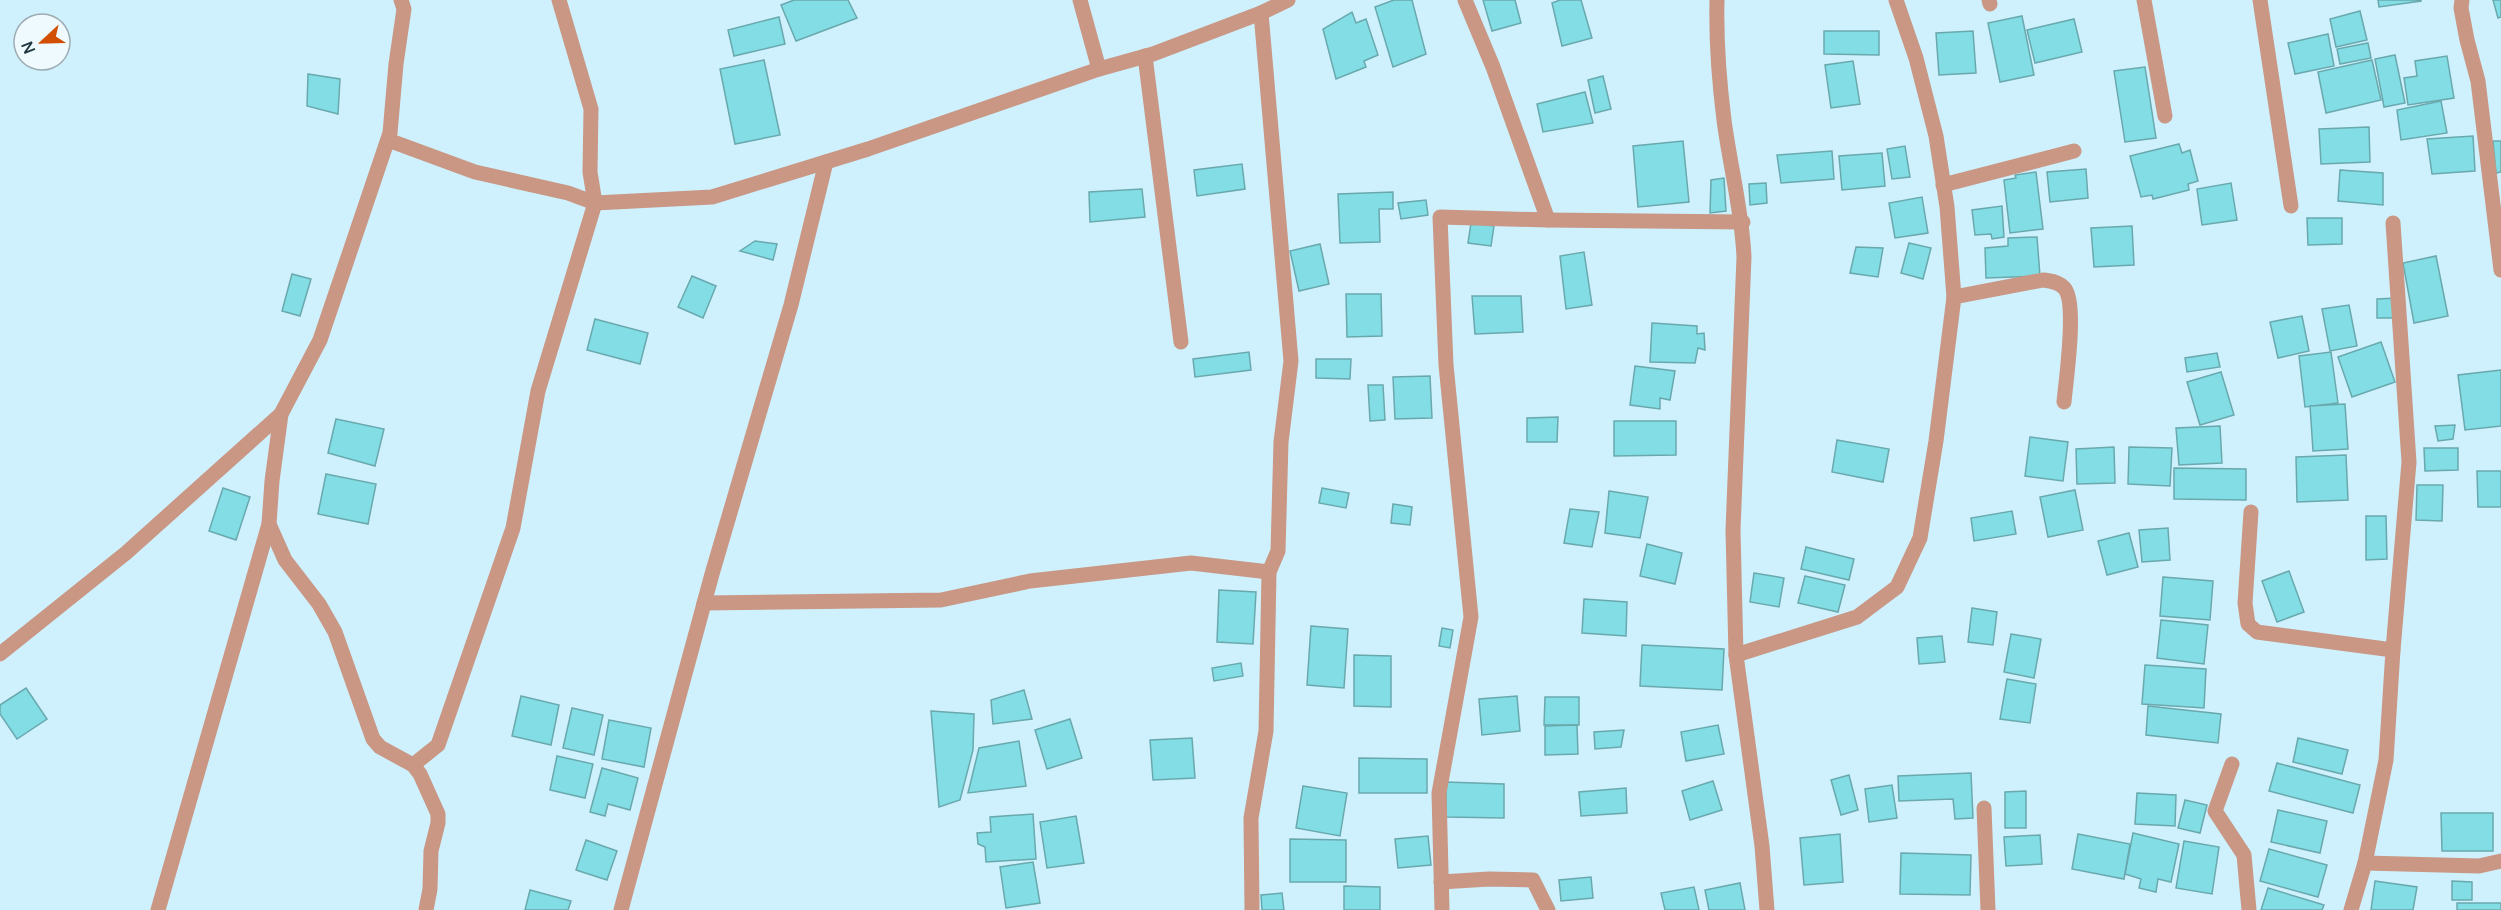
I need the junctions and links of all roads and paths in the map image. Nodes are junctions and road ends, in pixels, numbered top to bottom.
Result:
1 (401, 0) edge
2 (559, 0) edge
3 (1080, 0) edge
4 (1288, 0) edge
5 (1465, 0) edge
6 (1717, 0) edge
7 (1896, 0) edge
8 (2144, 0) edge
9 (2260, 0) edge
10 (2462, 0) edge
11 (1262, 13) junction
12 (1145, 56) junction
13 (1099, 69) junction
14 (2166, 116) dead end
15 (388, 140) junction
16 (2073, 151) dead end
17 (826, 162) junction
18 (1943, 185) junction
19 (595, 203) junction
20 (2291, 206) dead end
21 (1548, 220) junction
22 (1743, 222) junction
23 (2393, 223) dead end
24 (2501, 270) edge
25 (1954, 297) junction
26 (1181, 342) dead end
27 (2064, 402) dead end
28 (281, 414) junction
29 (2251, 512) dead end
30 (269, 524) junction
31 (1269, 572) junction
32 (704, 603) junction
33 (2393, 650) junction
34 (0, 654) edge
35 (1736, 655) junction
36 (2232, 764) dead end
37 (413, 765) junction
38 (1984, 808) dead end
39 (2501, 861) edge
40 (2365, 863) junction
41 (1441, 882) junction
42 (158, 910) edge
43 (426, 910) edge
44 (621, 910) edge
45 (1252, 910) edge
46 (1442, 910) edge
47 (1548, 910) edge
48 (1767, 910) edge
49 (1988, 910) edge
50 (2249, 910) edge
51 (2351, 910) edge

1 - 15 street
2 - 19 street
3 - 13 street
4 - 11 street
5 - 21 street
6 - 22 street
7 - 18 street
8 - 14 street
9 - 20 street
10 - 24 street
11 - 12 street
11 - 31 street
12 - 13 street
12 - 26 street
13 - 17 street
15 - 19 street
15 - 28 street
16 - 18 street
17 - 19 street
17 - 32 street
18 - 25 street
19 - 37 street
21 - 22 street
21 - 41 street
22 - 35 street
23 - 33 street
25 - 27 street
25 - 35 street
28 - 30 street
28 - 34 street
29 - 33 street
30 - 37 street
30 - 42 street
31 - 32 street
31 - 45 street
32 - 44 street
33 - 40 street
35 - 48 street
36 - 50 street
37 - 43 street
38 - 49 street
39 - 40 street
40 - 51 street
41 - 46 street
41 - 47 street

